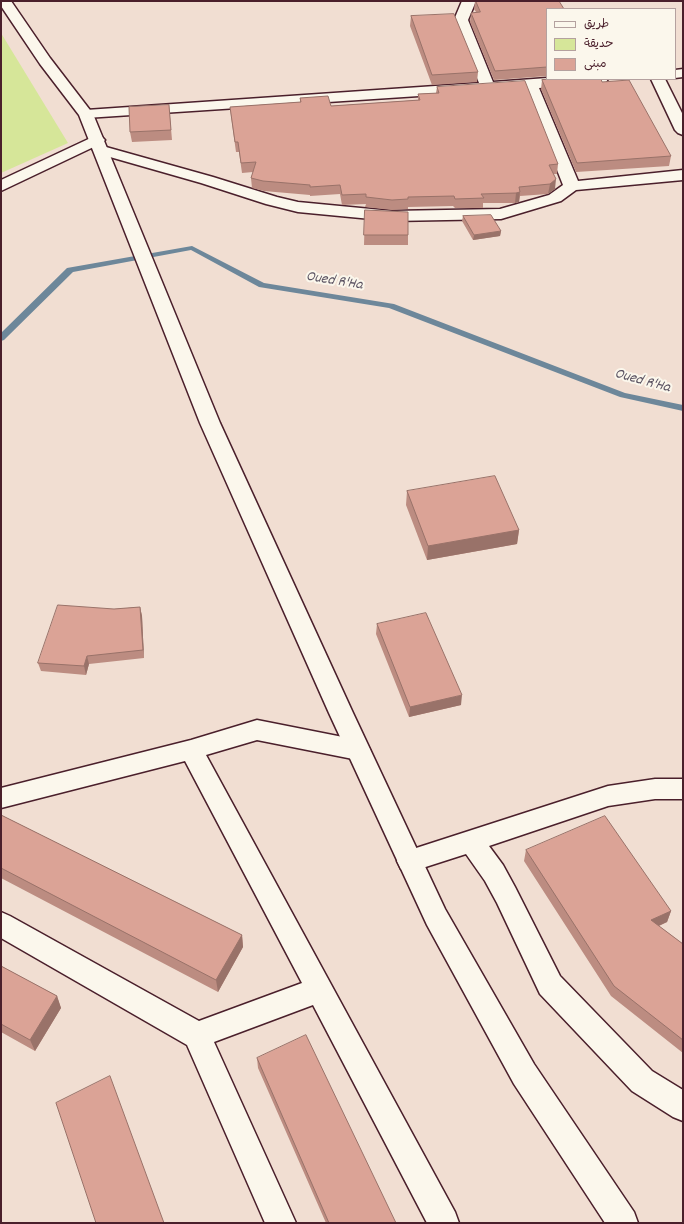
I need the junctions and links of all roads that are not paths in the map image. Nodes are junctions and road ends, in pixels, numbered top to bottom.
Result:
1 (4, 1) edge
2 (470, 1) edge
3 (587, 80) edge
4 (658, 80) edge
5 (530, 84) junction
6 (487, 86) junction
7 (86, 114) junction
8 (683, 130) edge
9 (99, 145) junction
10 (683, 175) edge
11 (1, 186) edge
12 (572, 186) junction
13 (191, 750) junction
14 (358, 750) junction
15 (683, 790) edge
16 (1, 798) edge
17 (471, 841) junction
18 (410, 860) junction
19 (1, 924) edge
20 (319, 990) junction
21 (197, 1035) junction
22 (683, 1108) edge
23 (281, 1223) edge
24 (444, 1223) edge
25 (622, 1223) edge

1 - 7 street
2 - 6 street
3 - 5 street
4 - 8 street
5 - 6 street
5 - 12 street
6 - 7 street
7 - 9 street
9 - 11 street
9 - 12 street
9 - 14 street
10 - 12 street
13 - 14 street
13 - 16 street
13 - 20 street
14 - 18 street
15 - 17 street
17 - 18 street
17 - 22 street
18 - 25 street
19 - 21 street
20 - 21 street
20 - 24 street
21 - 23 street

